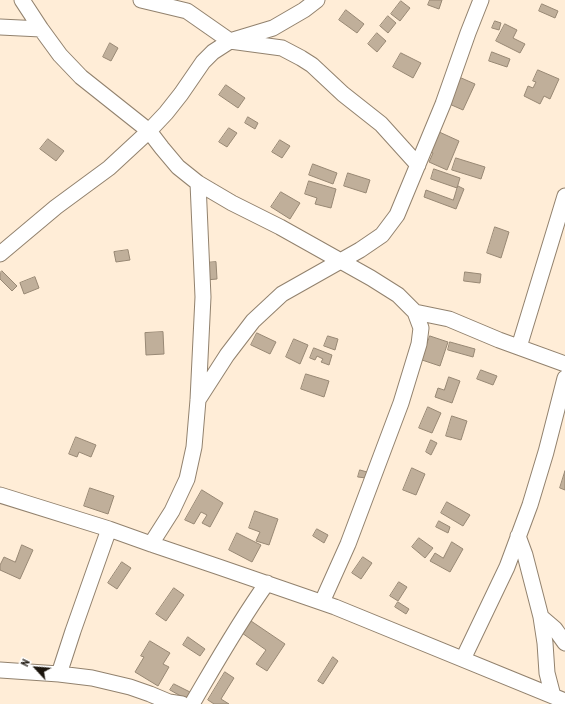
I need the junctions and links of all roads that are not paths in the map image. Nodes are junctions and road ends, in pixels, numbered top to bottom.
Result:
1 (22, 0) edge
2 (141, 0) edge
3 (317, 0) edge
4 (481, 0) edge
5 (0, 27) edge
6 (41, 29) junction
7 (230, 41) junction
8 (149, 130) junction
9 (418, 165) junction
10 (198, 183) junction
11 (565, 196) edge
12 (0, 254) edge
13 (339, 261) junction
14 (415, 312) junction
15 (519, 347) junction
16 (565, 364) edge
17 (565, 378) edge
18 (198, 400) junction
19 (0, 495) edge
20 (109, 529) junction
21 (518, 536) junction
22 (151, 544) junction
23 (267, 583) junction
24 (322, 602) junction
25 (541, 617) junction
26 (565, 643) edge
27 (463, 659) junction
28 (0, 670) edge
29 (59, 674) junction
30 (560, 700) edge
31 (182, 704) edge
32 (192, 704) edge

1 - 6 street
2 - 7 street
3 - 7 street
4 - 9 street
5 - 6 street
6 - 8 street
7 - 8 street
7 - 9 street
8 - 10 street
8 - 12 street
9 - 13 street
10 - 13 street
10 - 18 street
11 - 15 street
13 - 14 street
13 - 18 street
14 - 15 street
14 - 24 street
15 - 16 street
17 - 21 street
18 - 22 street
19 - 20 street
20 - 22 street
20 - 29 street
21 - 25 street
21 - 27 street
22 - 23 street
23 - 24 street
23 - 32 street
24 - 27 street
25 - 26 street
25 - 30 street
27 - 30 street
28 - 29 street
29 - 31 street

